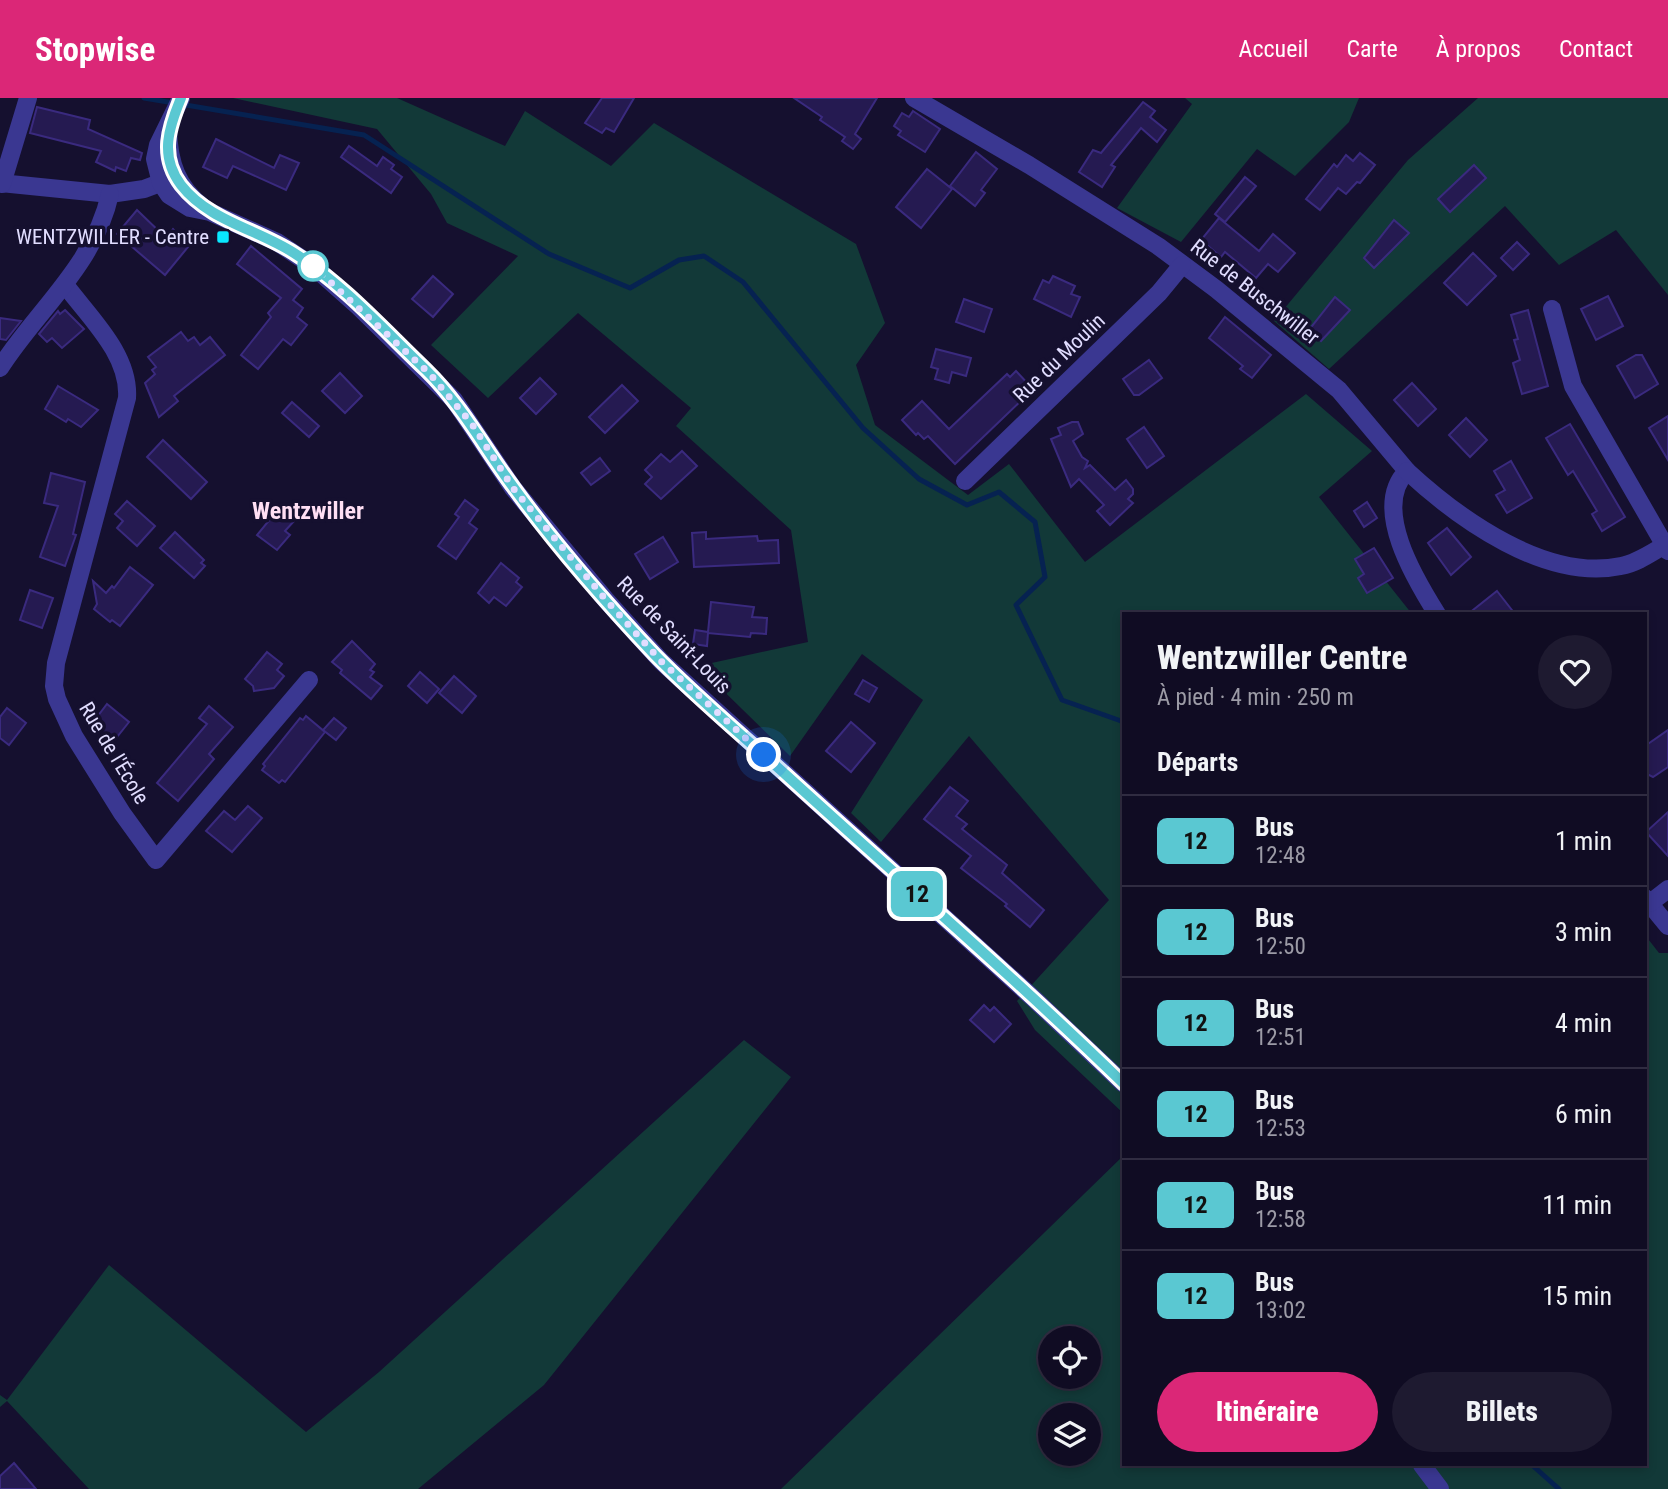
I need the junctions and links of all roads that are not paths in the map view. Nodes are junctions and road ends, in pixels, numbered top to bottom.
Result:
1 (28, 98) edge
2 (181, 98) edge
3 (914, 98) edge
4 (168, 180) junction
5 (1, 183) edge
6 (110, 194) junction
7 (1182, 265) junction
8 (66, 286) junction
9 (1552, 309) dead end
10 (0, 368) edge
11 (1407, 471) junction
12 (965, 481) dead end
13 (1666, 548) edge
14 (1436, 612) edge
15 (309, 680) dead end
16 (1668, 889) edge
17 (1647, 901) edge
18 (1668, 926) edge
19 (1122, 1082) edge
20 (1423, 1466) edge
21 (1440, 1489) edge

1 - 5 street
2 - 4 street
3 - 7 street, Rue de Buschwiller
4 - 6 street
4 - 19 street, Rue de Saint-Louis
5 - 6 street
6 - 8 street
7 - 11 street, Rue de Buschwiller
7 - 12 street, Rue du Moulin
8 - 10 street
8 - 15 street, Rue de l'École
9 - 13 street
11 - 13 street, Rue de Buschwiller
11 - 14 street
16 - 17 street
17 - 18 street
20 - 21 street

